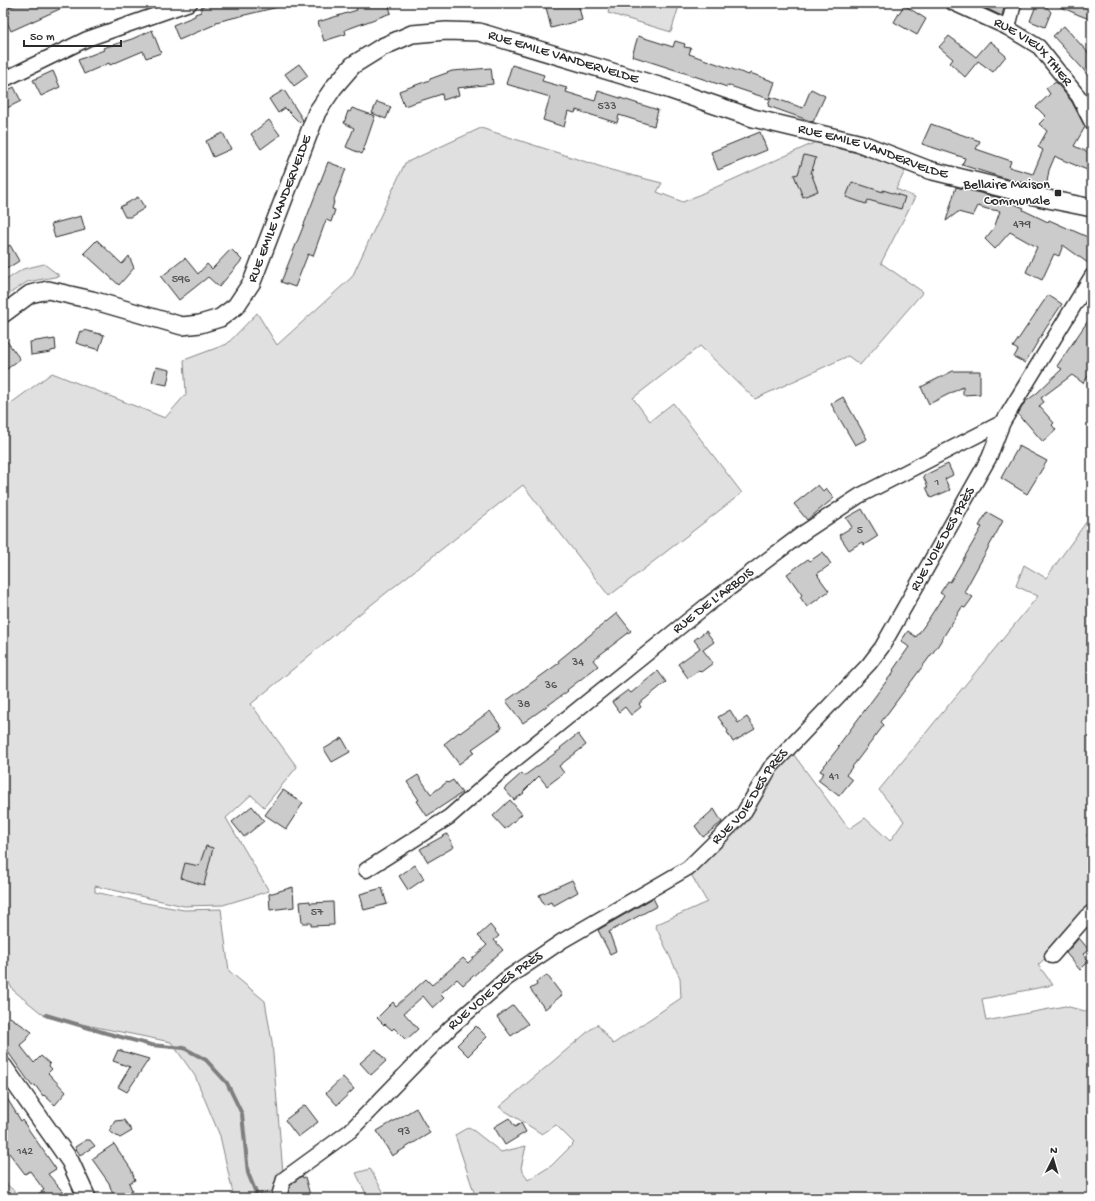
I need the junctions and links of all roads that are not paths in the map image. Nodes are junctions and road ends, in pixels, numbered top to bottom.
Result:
1 (190, 3) edge
2 (953, 3) edge
3 (1014, 3) edge
4 (1008, 28) junction
5 (3, 80) edge
6 (1092, 123) edge
7 (1092, 208) edge
8 (1092, 276) edge
9 (3, 314) edge
10 (1003, 422) junction
11 (366, 870) dead end
12 (1092, 912) edge
13 (1052, 956) dead end
14 (3, 1066) edge
15 (87, 1198) edge
16 (280, 1198) edge

1 - 5 street
2 - 4 street, RUE VIEUX THIER
3 - 4 street
4 - 6 street, RUE VIEUX THIER
7 - 9 street, RUE EMILE VANDERVELDE
8 - 10 street, RUE VOIE DES PRÈS
10 - 11 street, RUE DE L'ARBOIS
10 - 16 street, RUE VOIE DES PRÈS
12 - 13 street
14 - 15 street

